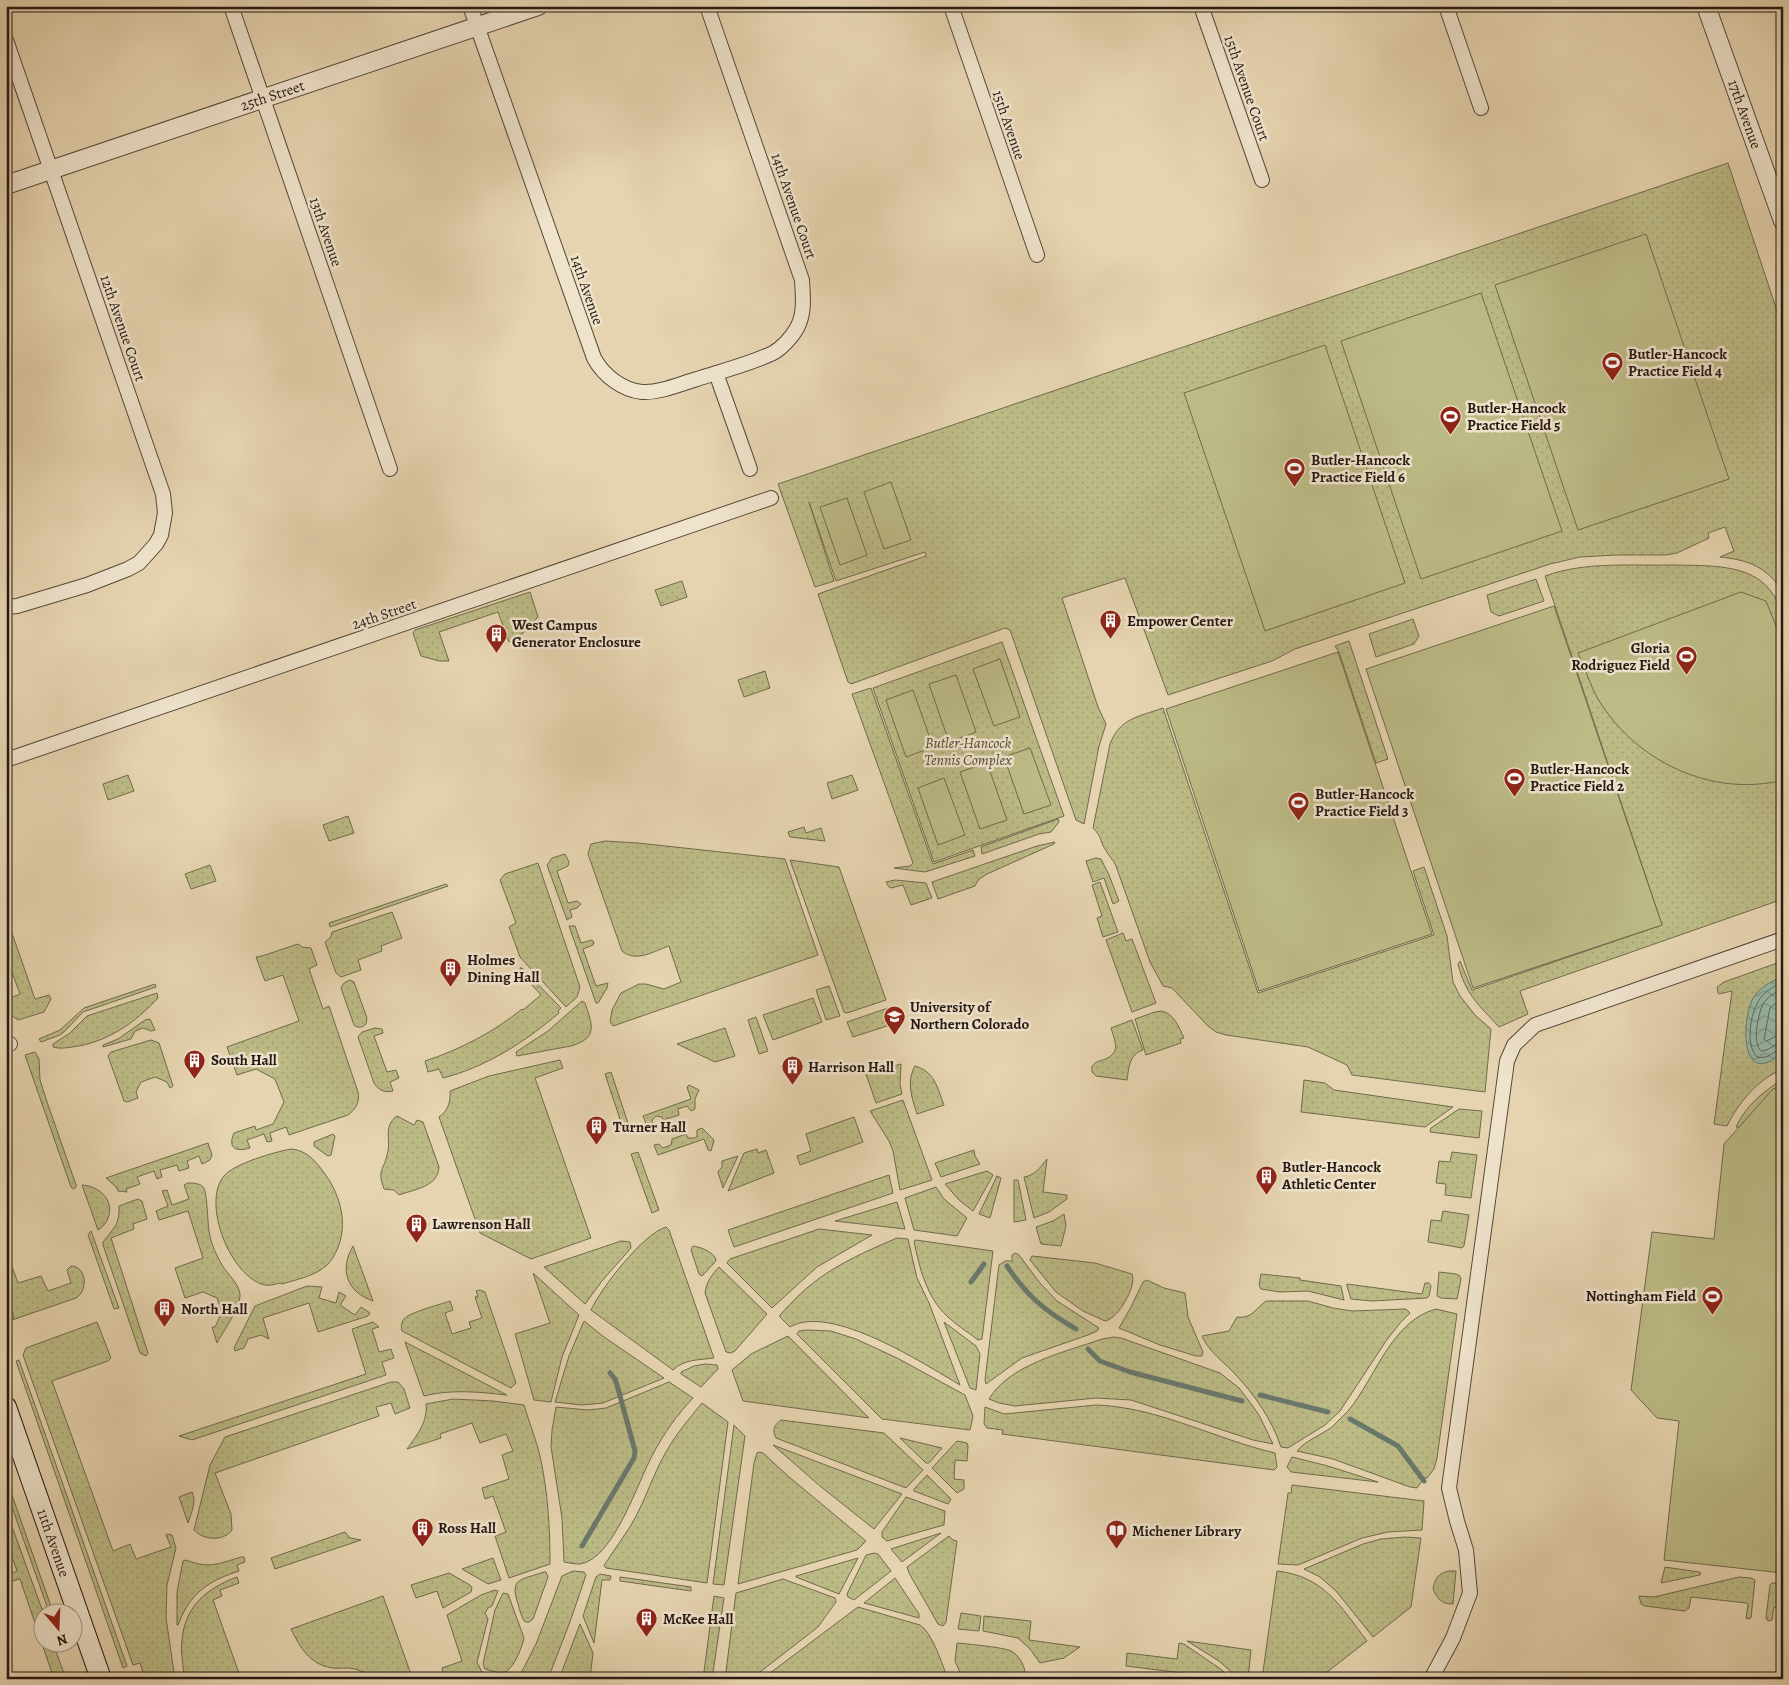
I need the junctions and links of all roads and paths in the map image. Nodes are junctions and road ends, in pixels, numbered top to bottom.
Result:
1 (231, 6) edge
2 (470, 6) edge
3 (538, 6) edge
4 (707, 6) edge
5 (951, 6) edge
6 (1201, 6) edge
7 (1446, 6) edge
8 (1706, 6) edge
9 (477, 27) junction
10 (6, 40) edge
11 (263, 98) junction
12 (1481, 108) dead end
13 (51, 170) junction
14 (1262, 180) dead end
15 (6, 185) edge
16 (1783, 221) edge
17 (1037, 255) dead end
18 (716, 373) junction
19 (390, 469) dead end
20 (750, 469) dead end
21 (772, 498) dead end
22 (6, 607) edge
23 (6, 760) edge
24 (1783, 940) edge
25 (6, 1407) edge
26 (101, 1679) edge
27 (1431, 1679) edge

1 - 11 street, 13th Avenue
2 - 9 street, 14th Avenue
3 - 9 street, 25th Street
4 - 18 street, 14th Avenue Court
5 - 17 street, 15th Avenue
6 - 14 street, 15th Avenue Court
7 - 12 street
8 - 16 street, 17th Avenue
9 - 11 street, 25th Street
9 - 18 street, 14th Avenue
10 - 13 street, 12th Avenue Court
11 - 13 street, 25th Street
11 - 19 street, 13th Avenue
13 - 15 street, 25th Street
13 - 22 street, 12th Avenue Court
18 - 20 street
21 - 23 street, 24th Street
24 - 27 street
25 - 26 main road, 11th Avenue

